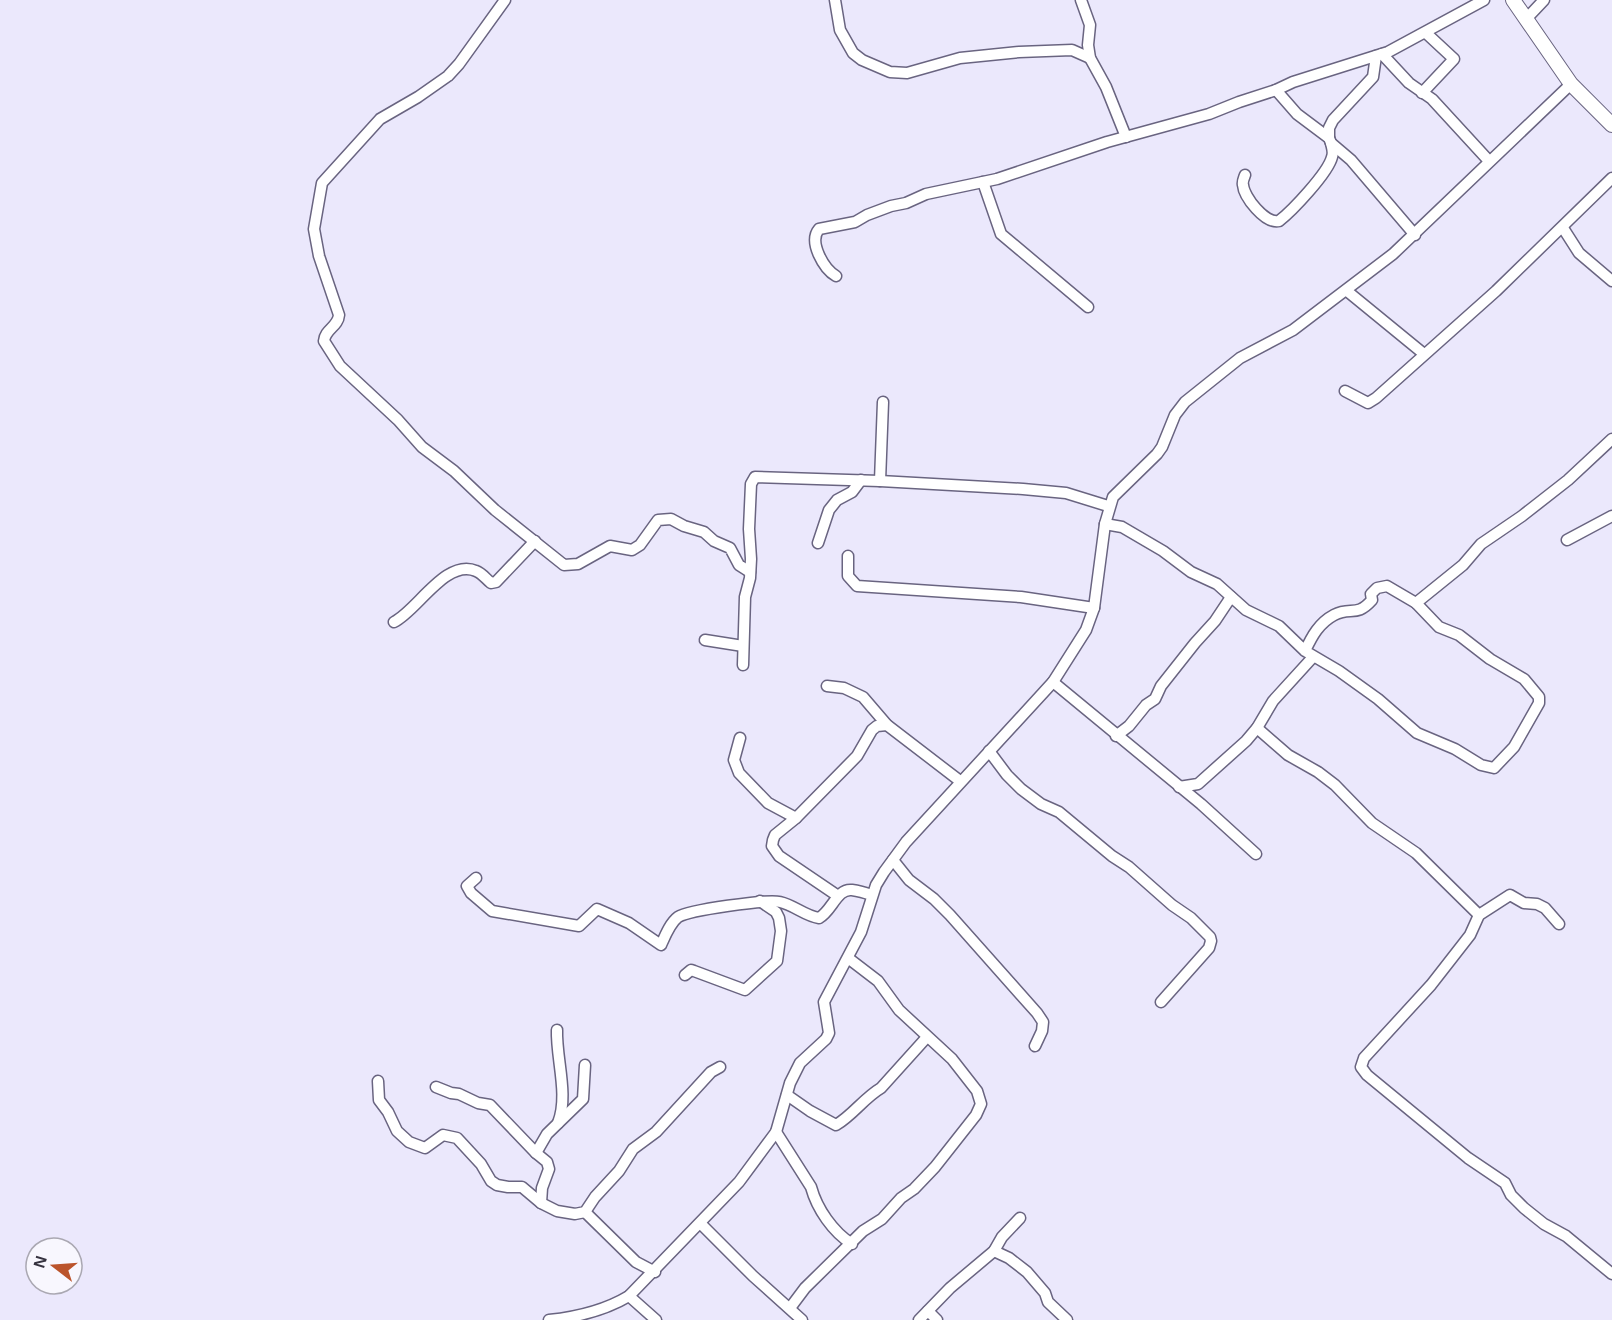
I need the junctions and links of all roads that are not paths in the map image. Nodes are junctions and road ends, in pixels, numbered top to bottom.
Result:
1 (505, 0) edge
2 (835, 0) edge
3 (1081, 0) edge
4 (1485, 0) edge
5 (1513, 0) edge
6 (1544, 0) edge
7 (1527, 18) junction
8 (1426, 33) junction
9 (1089, 41) junction
10 (1072, 50) junction
11 (1379, 55) junction
12 (1090, 58) junction
13 (1571, 84) junction
14 (1276, 90) junction
15 (1422, 93) junction
16 (1612, 124) edge
17 (1126, 137) junction
18 (1330, 141) junction
19 (1346, 155) junction
20 (1331, 161) junction
21 (1489, 161) junction
22 (1245, 175) dead end
23 (1612, 178) edge
24 (983, 182) junction
25 (1563, 228) junction
26 (1415, 235) junction
27 (836, 276) dead end
28 (1612, 281) edge
29 (1347, 291) junction
30 (1088, 307) dead end
31 (1424, 354) junction
32 (1345, 391) dead end
33 (884, 402) dead end
34 (1612, 439) edge
35 (861, 480) junction
36 (880, 481) junction
37 (1108, 506) junction
38 (1612, 516) edge
39 (1105, 524) junction
40 (1567, 540) dead end
41 (535, 541) junction
42 (818, 543) dead end
43 (848, 556) dead end
44 (750, 572) junction
45 (1231, 597) junction
46 (1416, 603) junction
47 (1094, 608) junction
48 (394, 622) dead end
49 (705, 640) dead end
50 (743, 646) junction
51 (1309, 654) junction
52 (743, 665) dead end
53 (1053, 682) junction
54 (827, 686) dead end
55 (887, 725) junction
56 (1257, 728) junction
57 (1116, 736) junction
58 (740, 738) dead end
59 (989, 751) junction
60 (960, 782) junction
61 (1179, 787) junction
62 (796, 818) junction
63 (1256, 854) dead end
64 (893, 860) junction
65 (476, 878) dead end
66 (872, 895) junction
67 (838, 896) junction
68 (760, 901) junction
69 (1479, 915) junction
70 (1558, 924) dead end
71 (848, 958) junction
72 (685, 975) dead end
73 (1161, 1002) dead end
74 (557, 1030) dead end
75 (927, 1037) junction
76 (1035, 1046) dead end
77 (585, 1065) dead end
78 (720, 1067) dead end
79 (378, 1081) dead end
80 (436, 1087) dead end
81 (787, 1095) junction
82 (557, 1123) junction
83 (776, 1132) junction
84 (536, 1153) junction
85 (541, 1203) junction
86 (585, 1212) junction
87 (1020, 1218) dead end
88 (701, 1224) junction
89 (852, 1244) junction
90 (994, 1251) junction
91 (655, 1272) junction
92 (1612, 1274) edge
93 (630, 1296) junction
94 (790, 1308) junction
95 (928, 1311) junction
96 (549, 1320) edge
97 (656, 1320) edge
98 (802, 1320) edge
99 (919, 1320) edge
100 (937, 1320) edge
101 (1067, 1320) edge

1 - 41 street
2 - 10 street
3 - 9 street
4 - 8 street
5 - 7 main road
6 - 7 street
7 - 13 main road
8 - 11 street
8 - 15 street
9 - 10 street
9 - 12 street
10 - 12 street
11 - 14 street
11 - 15 street
11 - 18 street
12 - 17 street
13 - 16 main road
13 - 21 street
14 - 17 street
14 - 18 street
15 - 21 street
17 - 24 street
18 - 19 street
18 - 20 street
19 - 20 street
19 - 26 street
20 - 22 street
21 - 26 street
23 - 25 street
24 - 27 street
24 - 30 street
25 - 28 street
25 - 31 street
26 - 29 street
29 - 31 street
29 - 37 street
31 - 32 street
33 - 36 street
34 - 46 street
35 - 36 street
35 - 42 street
35 - 44 street
36 - 37 street
37 - 39 street
38 - 40 street
39 - 45 street
39 - 47 street
41 - 44 street
41 - 48 street
43 - 47 street
44 - 50 street
45 - 51 street
45 - 57 street
46 - 51 street
46 - 51 street
47 - 53 street
49 - 50 street
50 - 52 street
51 - 56 street
53 - 57 street
53 - 59 street
54 - 55 street
55 - 60 street
55 - 62 street
56 - 61 street
56 - 69 street
57 - 61 street
58 - 62 street
59 - 60 street
59 - 73 street
60 - 64 street
61 - 63 street
62 - 67 street
64 - 66 street
64 - 76 street
65 - 68 street
66 - 67 street
66 - 71 street
67 - 68 street
68 - 72 street
69 - 70 street
69 - 92 street
71 - 75 street
71 - 81 street
74 - 82 street
75 - 81 street
75 - 89 street
77 - 82 street
78 - 86 street
79 - 85 street
80 - 84 street
81 - 83 street
82 - 84 street
83 - 88 street
83 - 89 street
84 - 85 street
85 - 86 street
86 - 91 street
87 - 90 street
88 - 91 street
88 - 94 street
89 - 94 street
90 - 95 street
90 - 101 street
91 - 93 street
93 - 96 street
93 - 97 street
94 - 98 street
95 - 99 street
95 - 100 street

